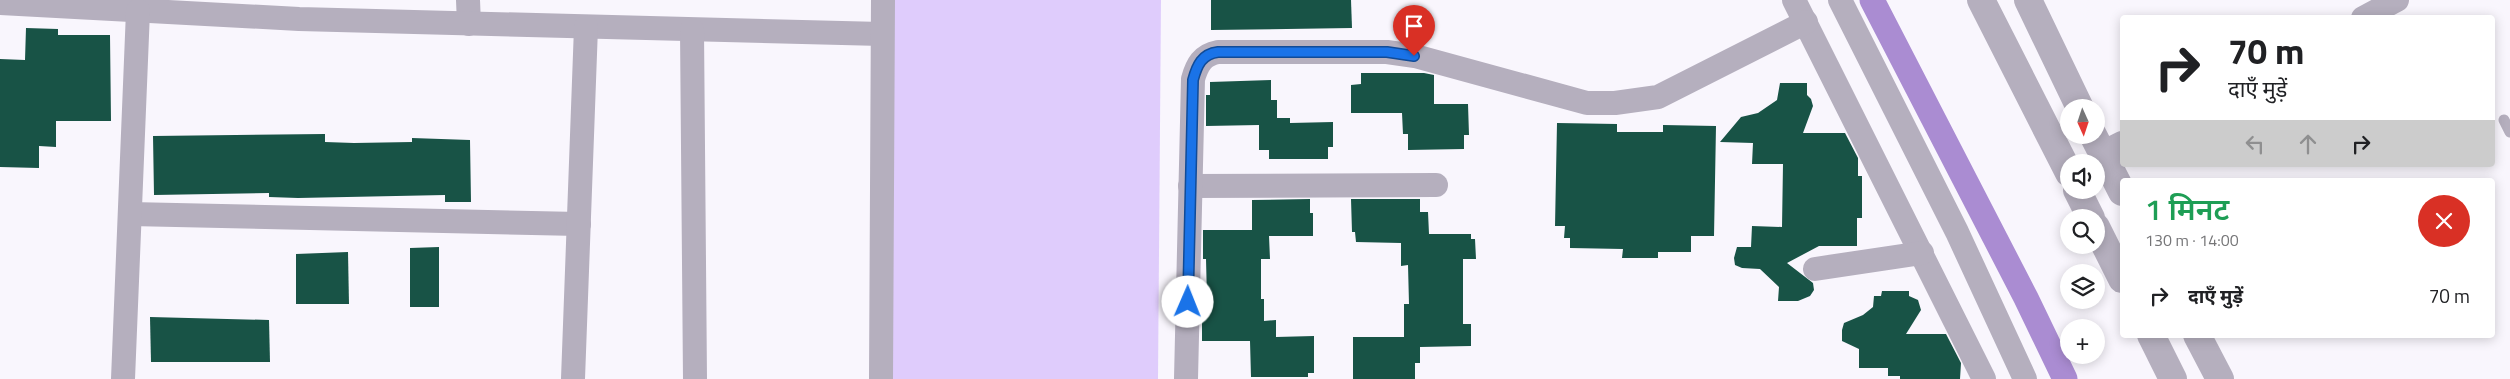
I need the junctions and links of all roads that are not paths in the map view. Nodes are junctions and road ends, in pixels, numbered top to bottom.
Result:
1 (468, 0) edge
2 (883, 0) edge
3 (1794, 0) edge
4 (1840, 0) edge
5 (1981, 0) edge
6 (2028, 0) edge
7 (2352, 0) edge
8 (2397, 0) edge
9 (0, 3) edge
10 (299, 10) edge
11 (138, 11) junction
12 (2360, 15) edge
13 (2368, 15) edge
14 (1806, 22) junction
15 (469, 24) junction
16 (586, 27) junction
17 (692, 30) junction
18 (882, 34) junction
19 (2076, 99) edge
20 (2504, 120) dead end
21 (2510, 132) edge
22 (2106, 144) edge
23 (2060, 155) edge
24 (1436, 185) dead end
25 (1190, 186) junction
26 (2120, 186) edge
27 (130, 214) junction
28 (579, 224) junction
29 (2105, 246) edge
30 (1922, 253) junction
31 (1815, 269) dead end
32 (2120, 275) edge
33 (2152, 338) edge
34 (2199, 338) edge
35 (123, 379) edge
36 (573, 379) edge
37 (695, 379) edge
38 (881, 379) edge
39 (1186, 379) edge
40 (1984, 379) edge
41 (2025, 379) edge
42 (2173, 379) edge
43 (2220, 379) edge

1 - 15 street
2 - 18 street
3 - 14 street
4 - 41 street
5 - 23 street
6 - 19 street
7 - 12 street
8 - 13 street
9 - 11 street
10 - 11 street
10 - 15 street
11 - 27 street
14 - 25 street
14 - 30 street
15 - 16 street
16 - 17 street
16 - 28 street
17 - 18 street
17 - 37 street
18 - 38 street
20 - 21 lane
22 - 26 street
24 - 25 street
25 - 39 street
27 - 28 street
27 - 35 street
28 - 36 street
29 - 32 street
30 - 31 street
30 - 40 street
33 - 42 street
34 - 43 street

